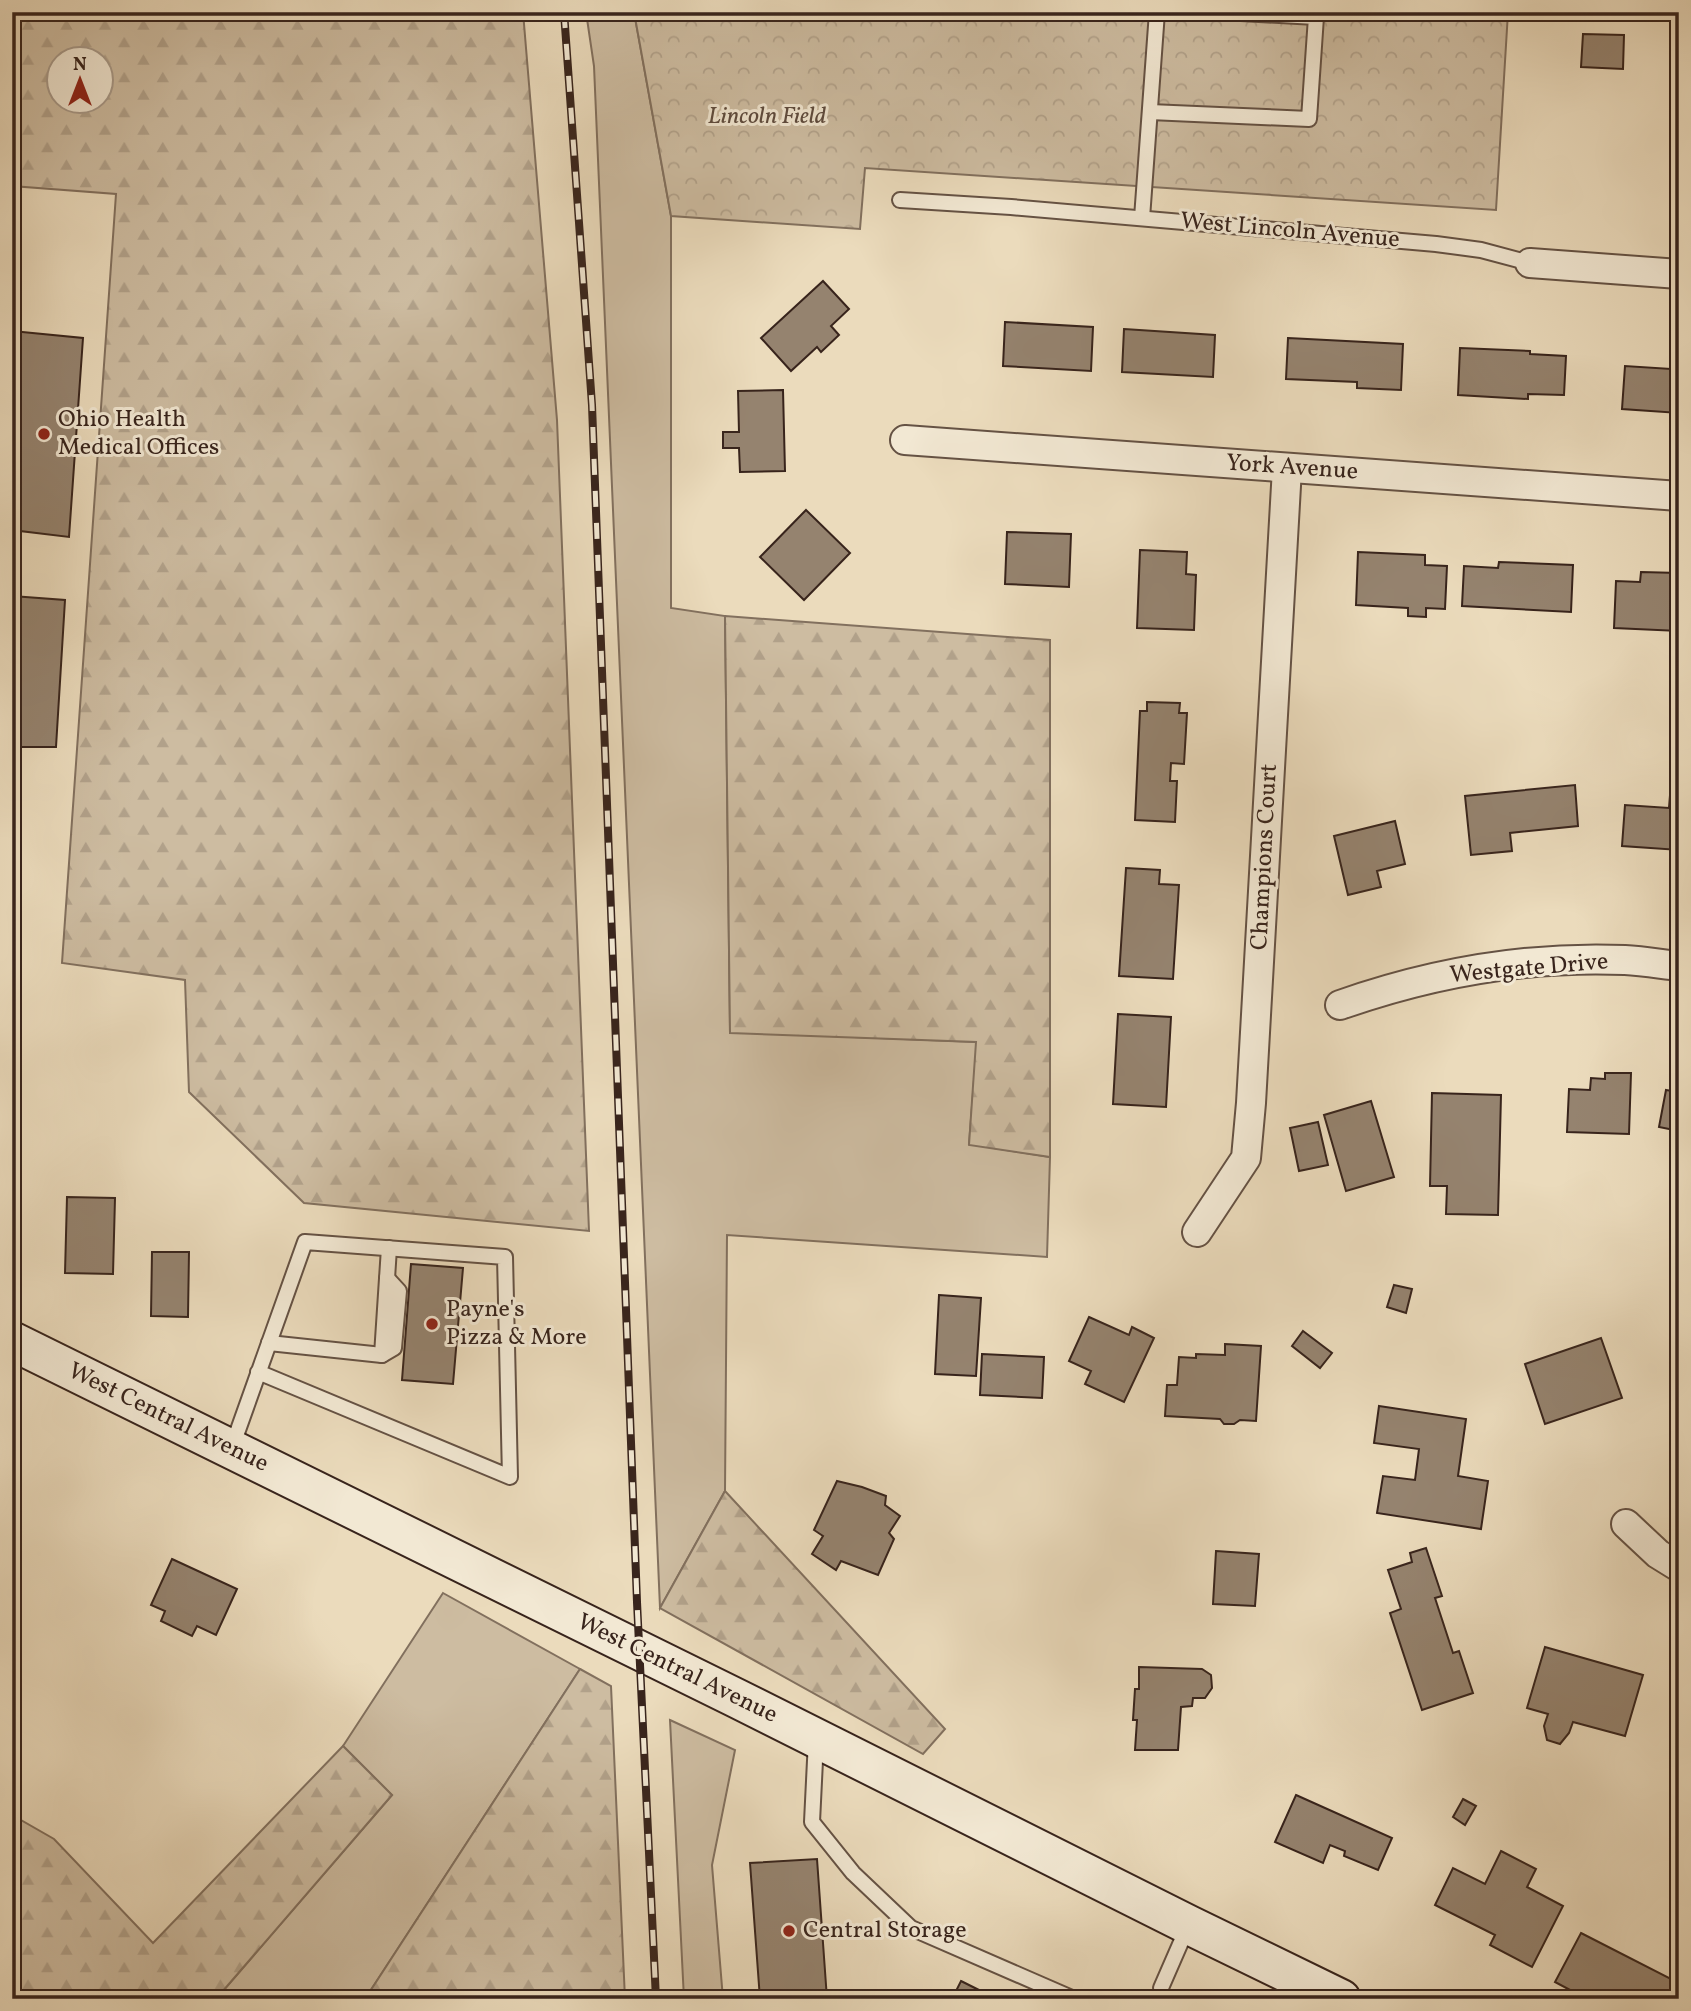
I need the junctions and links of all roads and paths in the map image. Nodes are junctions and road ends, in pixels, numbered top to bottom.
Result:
1 (1157, 12) edge
2 (1223, 12) edge
3 (1150, 112) junction
4 (900, 200) dead end
5 (1142, 218) junction
6 (1530, 263) joint
7 (1679, 274) edge
8 (905, 440) dead end
9 (1287, 468) junction
10 (1679, 496) edge
11 (1679, 965) edge
12 (1340, 1005) dead end
13 (1197, 1231) dead end
14 (389, 1248) junction
15 (12, 1340) edge
16 (269, 1343) junction
17 (258, 1372) junction
18 (231, 1449) junction
19 (1626, 1524) dead end
20 (1679, 1567) edge
21 (816, 1739) junction
22 (1189, 1925) junction
23 (1074, 1999) edge
24 (1163, 1999) edge
25 (1341, 1999) edge

1 - 3 lane
2 - 3 lane
3 - 5 lane
4 - 5 lane, West Lincoln Avenue
5 - 6 lane, West Lincoln Avenue
6 - 7 street, West Lincoln Avenue
8 - 9 street, York Avenue
9 - 10 street, York Avenue
9 - 13 street, Champions Court
11 - 12 street, Westgate Drive
14 - 16 lane
14 - 16 lane
14 - 17 lane
15 - 18 main road, West Central Avenue
16 - 17 lane
17 - 18 lane
18 - 21 main road, West Central Avenue
19 - 20 street
21 - 22 main road, West Central Avenue
21 - 23 lane
22 - 24 lane
22 - 25 main road, West Central Avenue

